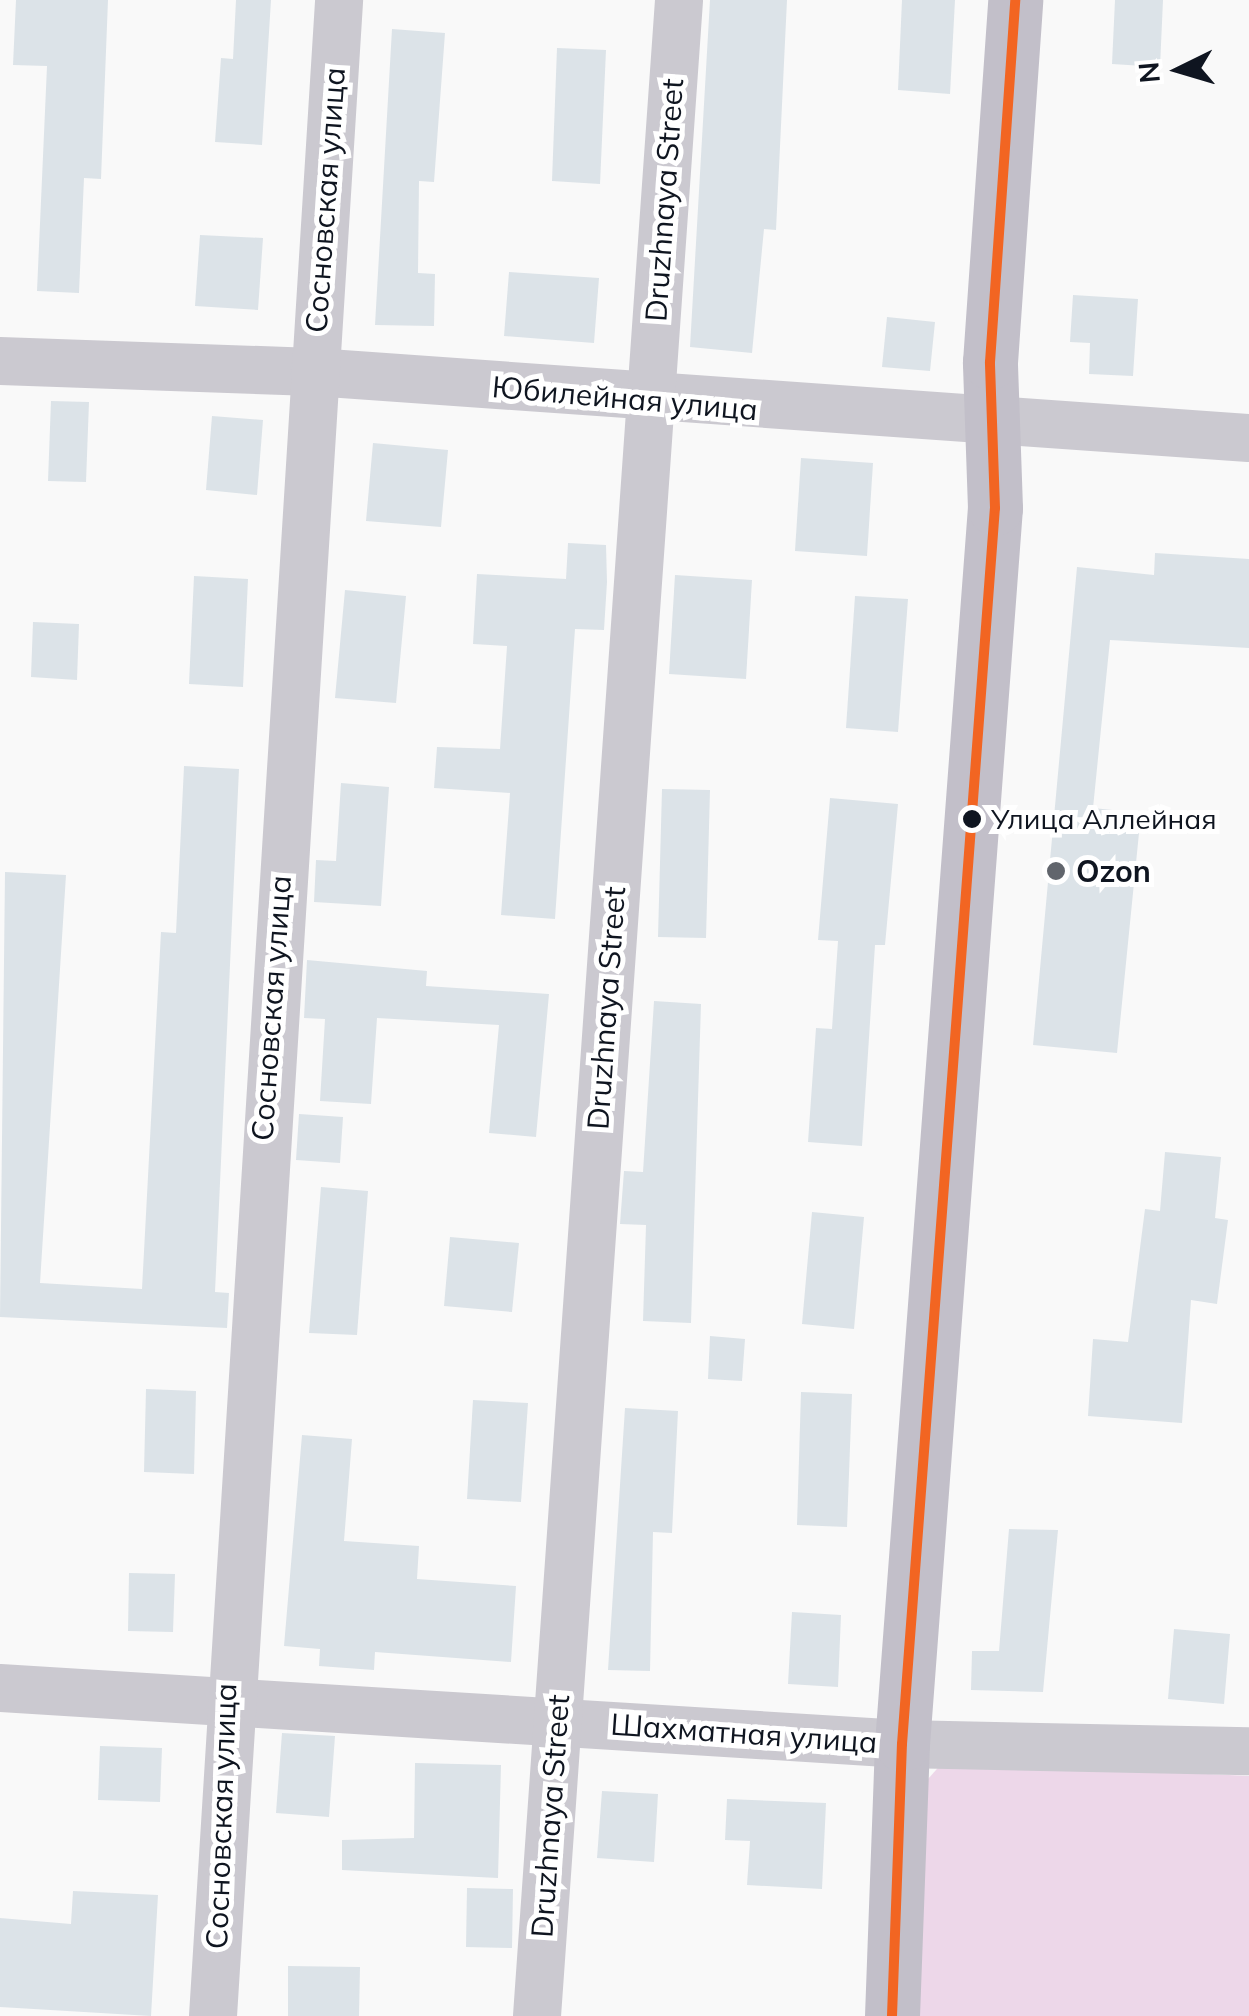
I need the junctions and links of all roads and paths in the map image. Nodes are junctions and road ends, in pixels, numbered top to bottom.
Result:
1 (338, 0) edge
2 (679, 0) edge
3 (1015, 0) edge
4 (0, 361) edge
5 (314, 372) junction
6 (648, 402) junction
7 (991, 424) junction
8 (1249, 438) edge
9 (0, 1688) edge
10 (226, 1698) junction
11 (556, 1720) junction
12 (902, 1744) junction
13 (1249, 1751) edge
14 (212, 2016) edge
15 (537, 2016) edge
16 (892, 2016) edge

1 - 5 street, Сосновская улица
2 - 6 street, Druzhnaya Street
3 - 7 street
4 - 5 street, Юбилейная улица
5 - 6 street, Юбилейная улица
5 - 10 street, Сосновская улица
6 - 7 street, Юбилейная улица
6 - 11 street, Druzhnaya Street
7 - 8 street, Юбилейная улица
7 - 12 street
9 - 10 street, Шахматная улица
10 - 11 street, Шахматная улица
10 - 14 street, Сосновская улица
11 - 12 street, Шахматная улица
11 - 15 street, Druzhnaya Street
12 - 13 street, Шахматная улица
12 - 16 street

